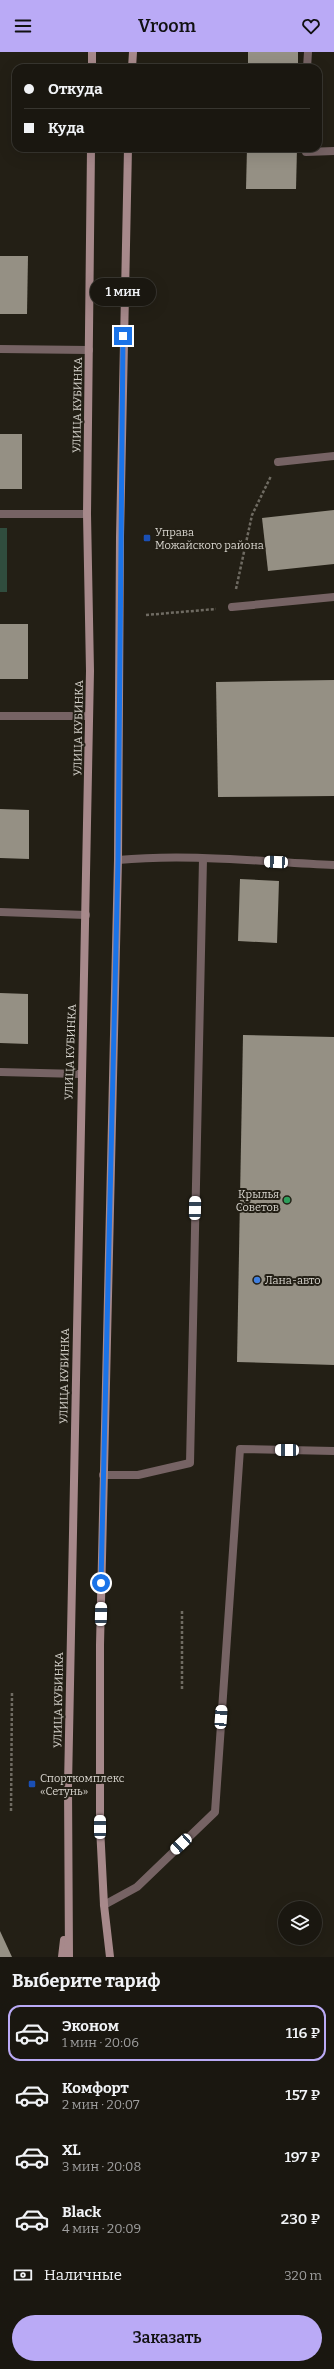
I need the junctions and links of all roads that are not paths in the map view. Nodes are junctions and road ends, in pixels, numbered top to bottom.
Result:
1 (92, 52) edge
2 (132, 52) edge
3 (308, 52) edge
4 (92, 64) edge
5 (132, 64) edge
6 (308, 64) edge
7 (322, 151) edge
8 (334, 151) edge
9 (91, 152) edge
10 (128, 152) edge
11 (0, 349) edge
12 (89, 350) junction
13 (334, 456) edge
14 (278, 462) road end
15 (0, 514) edge
16 (87, 514) junction
17 (334, 597) edge
18 (232, 608) road end
19 (0, 716) edge
20 (89, 716) junction
21 (203, 859) junction
22 (118, 860) junction
23 (334, 865) edge
24 (0, 912) edge
25 (86, 915) junction
26 (0, 1072) edge
27 (80, 1074) junction
28 (334, 1451) edge
29 (103, 1474) junction
30 (68, 1903) junction
31 (104, 1905) junction
32 (62, 1957) edge
33 (69, 1957) edge
34 (110, 1957) edge

1 - 4 street
2 - 5 street
3 - 6 lane
7 - 8 lane
9 - 12 street, УЛИЦА КУБИНКА
10 - 22 street
11 - 12 lane
12 - 16 street, УЛИЦА КУБИНКА
13 - 14 lane
15 - 16 lane
16 - 20 street, УЛИЦА КУБИНКА
17 - 18 lane
19 - 20 lane
20 - 25 street, УЛИЦА КУБИНКА
21 - 22 lane
21 - 23 lane
21 - 29 lane
22 - 29 street
24 - 25 lane
25 - 27 street, УЛИЦА КУБИНКА
26 - 27 lane
27 - 30 street, УЛИЦА КУБИНКА
28 - 31 lane
29 - 31 street
30 - 32 street
30 - 33 street, УЛИЦА КУБИНКА
31 - 34 street

